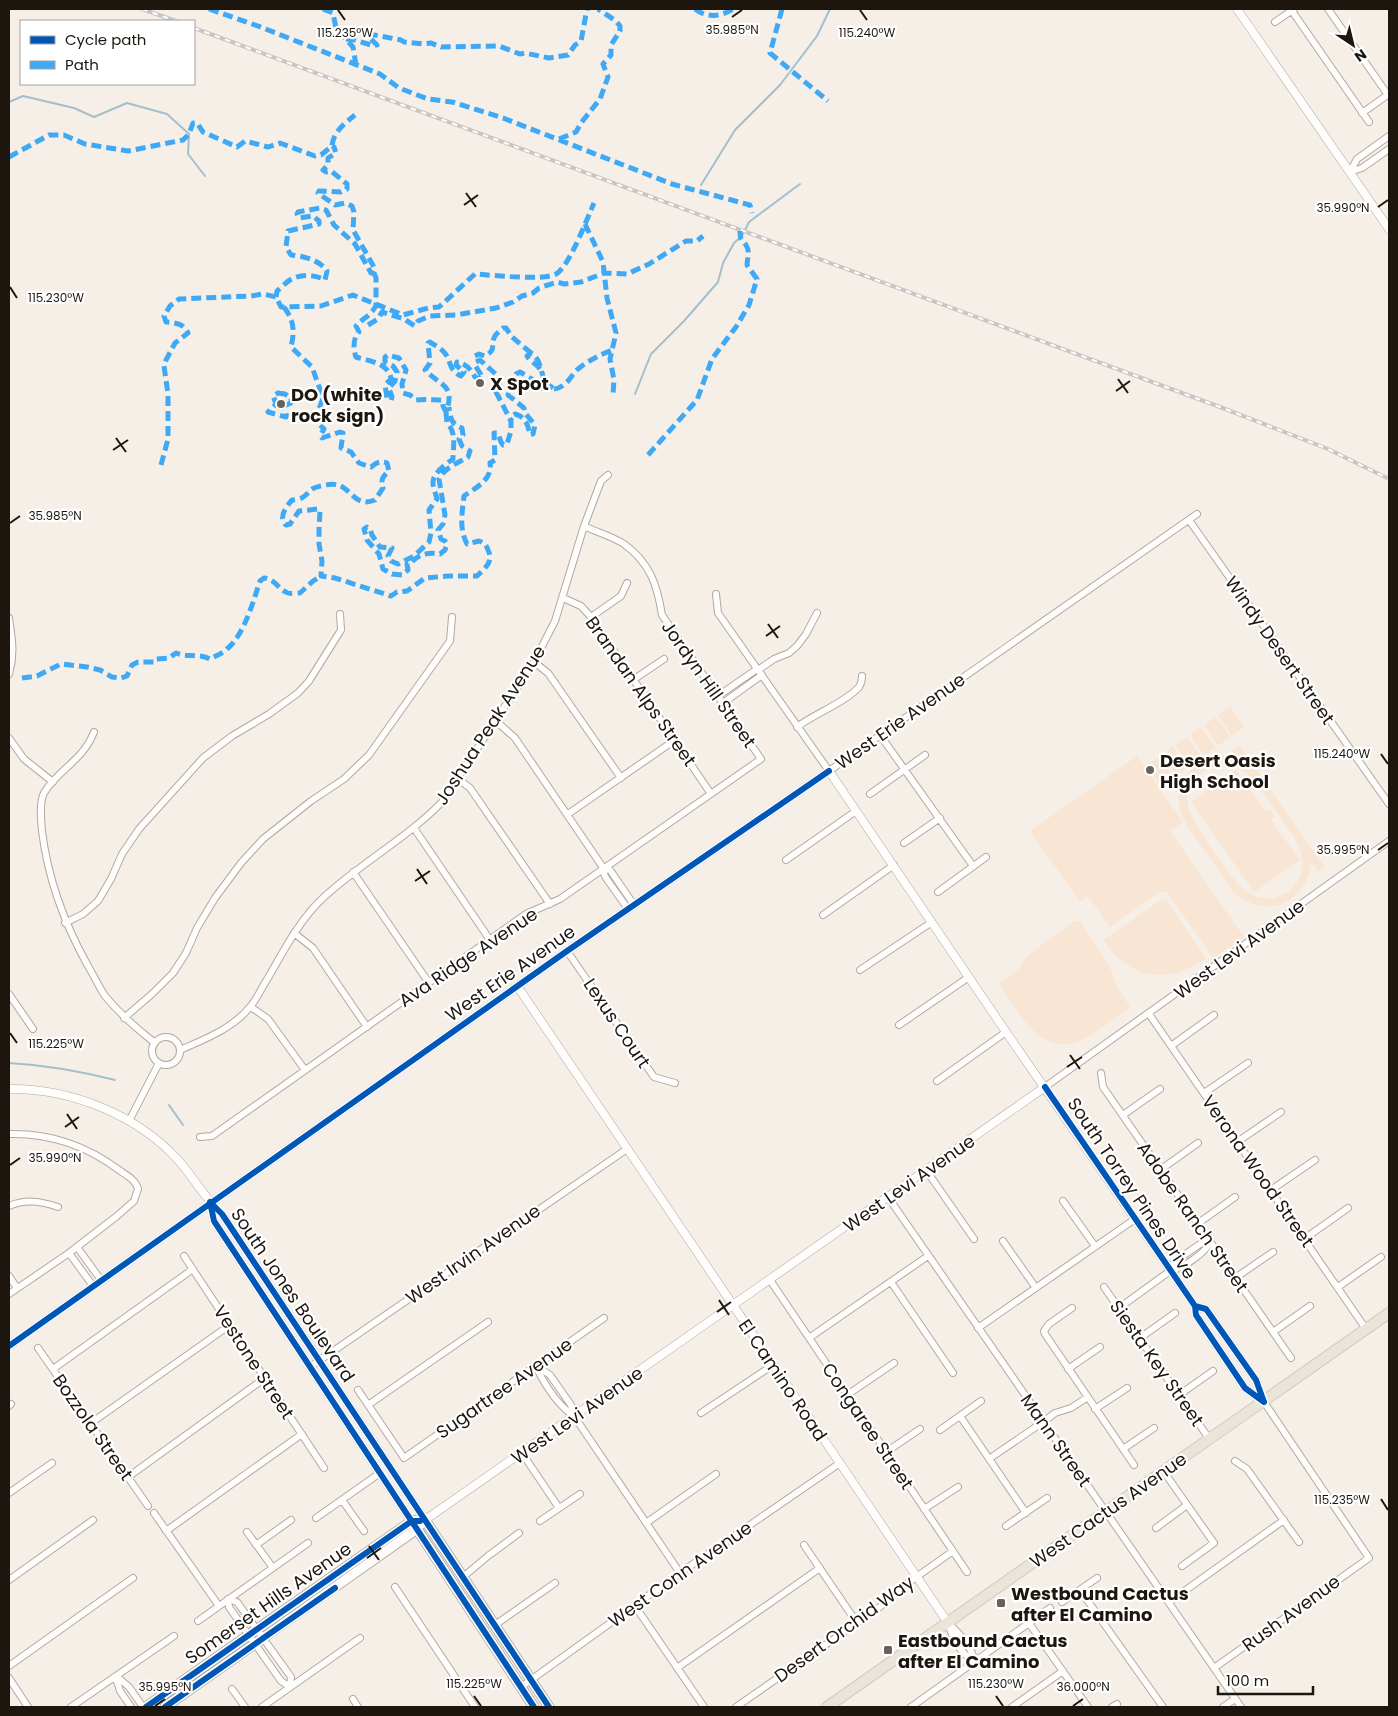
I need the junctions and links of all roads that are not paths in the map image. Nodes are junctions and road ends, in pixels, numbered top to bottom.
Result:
1 (1237, 9) edge
2 (1328, 9) edge
3 (1294, 10) edge
4 (1275, 22) dead end
5 (1389, 95) edge
6 (1362, 113) junction
7 (1369, 122) dead end
8 (1389, 136) edge
9 (1389, 149) edge
10 (1350, 172) junction
11 (1389, 229) edge
12 (608, 475) dead end
13 (1197, 514) dead end
14 (1189, 520) junction
15 (584, 526) junction
16 (627, 583) dead end
17 (716, 594) dead end
18 (563, 598) junction
19 (817, 613) dead end
20 (340, 614) dead end
21 (452, 617) dead end
22 (591, 617) junction
23 (9, 618) edge
24 (664, 659) dead end
25 (534, 662) junction
26 (759, 671) junction
27 (9, 674) edge
28 (862, 676) dead end
29 (633, 680) junction
30 (718, 696) junction
31 (723, 703) junction
32 (496, 721) junction
33 (798, 727) junction
34 (94, 732) dead end
35 (880, 735) junction
36 (9, 738) edge
37 (675, 740) junction
38 (925, 755) dead end
39 (761, 759) joint
40 (905, 770) junction
41 (829, 771) junction
42 (620, 778) junction
43 (458, 779) junction
44 (52, 782) junction
45 (711, 794) junction
46 (870, 794) dead end
47 (1389, 804) edge
48 (856, 811) junction
49 (568, 814) junction
50 (940, 818) junction
51 (414, 828) junction
52 (1389, 841) edge
53 (904, 843) dead end
54 (986, 857) dead end
55 (786, 860) dead end
56 (894, 865) junction
57 (974, 866) junction
58 (604, 869) junction
59 (353, 872) junction
60 (938, 892) dead end
61 (550, 904) junction
62 (631, 907) junction
63 (822, 915) dead end
64 (932, 922) junction
65 (66, 923) junction
66 (294, 933) junction
67 (490, 940) junction
68 (567, 951) junction
69 (860, 970) dead end
70 (969, 977) junction
71 (429, 983) junction
72 (516, 987) junction
73 (9, 994) edge
74 (251, 1006) junction
75 (1149, 1014) junction
76 (1214, 1015) dead end
77 (124, 1018) junction
78 (899, 1025) dead end
79 (367, 1027) junction
80 (33, 1029) dead end
81 (1006, 1032) junction
82 (154, 1043) junction
83 (1171, 1046) junction
84 (180, 1050) junction
85 (159, 1063) junction
86 (1248, 1063) dead end
87 (305, 1070) junction
88 (1101, 1073) dead end
89 (937, 1081) dead end
90 (675, 1083) dead end
91 (1045, 1087) junction
92 (9, 1089) edge
93 (1160, 1090) dead end
94 (1204, 1094) junction
95 (1281, 1112) dead end
96 (1122, 1115) junction
97 (129, 1121) junction
98 (9, 1134) edge
99 (200, 1137) dead end
100 (1237, 1142) junction
101 (1198, 1143) dead end
102 (627, 1148) junction
103 (1315, 1160) dead end
104 (926, 1170) junction
105 (1160, 1170) junction
106 (1271, 1190) junction
107 (888, 1197) junction
108 (1235, 1197) dead end
109 (1063, 1201) dead end
110 (210, 1202) junction
111 (9, 1206) edge
112 (58, 1207) dead end
113 (1348, 1208) dead end
114 (1135, 1219) junction
115 (1197, 1224) junction
116 (974, 1239) dead end
117 (1304, 1239) junction
118 (1003, 1241) dead end
119 (1210, 1242) junction
120 (77, 1246) junction
121 (1096, 1246) junction
122 (1273, 1252) dead end
123 (69, 1253) junction
124 (184, 1256) dead end
125 (928, 1256) junction
126 (1382, 1257) dead end
127 (193, 1269) junction
128 (1170, 1270) junction
129 (9, 1276) edge
130 (1235, 1278) junction
131 (101, 1280) junction
132 (770, 1280) junction
133 (891, 1282) junction
134 (92, 1286) junction
135 (1104, 1287) dead end
136 (1338, 1287) junction
137 (17, 1288) junction
138 (1036, 1288) junction
139 (9, 1294) edge
140 (1195, 1306) junction
141 (1310, 1306) dead end
142 (733, 1307) junction
143 (1072, 1308) dead end
144 (1119, 1308) junction
145 (1175, 1313) dead end
146 (1389, 1314) edge
147 (604, 1318) dead end
148 (488, 1322) dead end
149 (230, 1325) junction
150 (978, 1328) junction
151 (1366, 1329) junction
152 (1273, 1332) junction
153 (809, 1338) junction
154 (1140, 1338) junction
155 (9, 1346) edge
156 (1100, 1347) dead end
157 (38, 1348) dead end
158 (1291, 1358) dead end
159 (319, 1360) junction
160 (894, 1363) dead end
161 (773, 1365) junction
162 (535, 1366) junction
163 (310, 1367) junction
164 (1068, 1368) junction
165 (52, 1370) junction
166 (1213, 1371) dead end
167 (953, 1374) dead end
168 (265, 1378) junction
169 (1127, 1388) dead end
170 (358, 1390) dead end
171 (847, 1395) junction
172 (1178, 1396) junction
173 (1088, 1397) junction
174 (981, 1401) dead end
175 (1264, 1402) junction
176 (368, 1405) junction
177 (1096, 1409) junction
178 (702, 1413) dead end
179 (574, 1416) junction
180 (960, 1416) junction
181 (1043, 1422) junction
182 (90, 1423) junction
183 (1154, 1428) dead end
184 (920, 1430) dead end
185 (940, 1430) dead end
186 (302, 1434) junction
187 (1210, 1440) junction
188 (1123, 1449) junction
189 (886, 1452) junction
190 (522, 1453) junction
191 (989, 1459) junction
192 (1235, 1462) dead end
193 (52, 1463) dead end
194 (840, 1463) junction
195 (1134, 1465) dead end
196 (324, 1468) dead end
197 (1164, 1472) junction
198 (380, 1473) junction
199 (716, 1474) dead end
200 (128, 1477) junction
201 (958, 1487) dead end
202 (9, 1493) edge
203 (580, 1494) dead end
204 (1047, 1498) dead end
205 (342, 1500) junction
206 (1187, 1505) junction
207 (148, 1506) dead end
208 (559, 1508) junction
209 (924, 1509) junction
210 (1105, 1511) junction
211 (154, 1512) dead end
212 (1026, 1513) junction
213 (316, 1518) dead end
214 (94, 1520) dead end
215 (291, 1520) dead end
216 (425, 1520) junction
217 (1284, 1520) junction
218 (540, 1521) dead end
219 (646, 1524) junction
220 (415, 1525) junction
221 (1006, 1526) dead end
222 (1156, 1528) dead end
223 (166, 1531) junction
224 (364, 1531) dead end
225 (247, 1532) dead end
226 (519, 1533) dead end
227 (1299, 1542) dead end
228 (308, 1543) dead end
229 (256, 1545) junction
230 (804, 1545) dead end
231 (953, 1551) junction
232 (1369, 1558) joint
233 (1182, 1566) dead end
234 (273, 1568) junction
235 (820, 1568) junction
236 (967, 1572) dead end
237 (680, 1573) junction
238 (916, 1576) junction
239 (463, 1577) junction
240 (133, 1578) dead end
241 (1097, 1578) dead end
242 (9, 1580) edge
243 (555, 1584) dead end
244 (395, 1586) dead end
245 (1080, 1590) junction
246 (228, 1599) junction
247 (1062, 1602) dead end
248 (1169, 1602) junction
249 (219, 1606) junction
250 (635, 1606) junction
251 (1050, 1608) dead end
252 (198, 1621) dead end
253 (857, 1623) junction
254 (948, 1623) junction
255 (1030, 1623) junction
256 (495, 1625) junction
257 (253, 1633) junction
258 (174, 1636) dead end
259 (360, 1638) dead end
260 (259, 1641) junction
261 (975, 1662) junction
262 (9, 1666) edge
263 (677, 1668) junction
264 (1214, 1668) junction
265 (1063, 1671) junction
266 (116, 1676) junction
267 (9, 1678) edge
268 (531, 1680) junction
269 (290, 1687) junction
270 (521, 1688) junction
271 (232, 1689) dead end
272 (353, 1699) dead end
273 (1235, 1699) junction
274 (28, 1707) edge
275 (71, 1707) edge
276 (131, 1707) edge
277 (144, 1707) edge
278 (165, 1707) edge
279 (245, 1707) edge
280 (262, 1707) edge
281 (358, 1707) edge
282 (475, 1707) edge
283 (534, 1707) edge
284 (549, 1707) edge
285 (704, 1707) edge
286 (736, 1707) edge
287 (827, 1707) edge
288 (911, 1707) edge
289 (1012, 1707) edge
290 (1088, 1707) edge
291 (1164, 1707) edge
292 (1224, 1707) edge
293 (1241, 1707) edge

1 - 10 street
2 - 5 street
3 - 4 street
3 - 6 street
5 - 6 street
6 - 7 street
8 - 10 street
9 - 10 street
10 - 11 street
12 - 15 street, Joshua Peak Avenue
13 - 14 street, West Erie Avenue
14 - 35 street, West Erie Avenue
14 - 47 street, Windy Desert Street
15 - 18 street, Joshua Peak Avenue
15 - 30 street, Jordyn Hill Street
16 - 22 street
17 - 26 street, South Torrey Pines Drive
18 - 22 street, Brandan Alps Street
18 - 25 street, Joshua Peak Avenue
19 - 26 street
20 - 65 street
21 - 77 street
22 - 29 street, Brandan Alps Street
23 - 27 street
24 - 29 street
25 - 32 street, Joshua Peak Avenue
25 - 42 street
26 - 30 street
26 - 31 street
26 - 33 street, South Torrey Pines Drive
28 - 33 street
29 - 37 street, Brandan Alps Street
30 - 31 street, Jordyn Hill Street
31 - 39 street, Jordyn Hill Street
32 - 43 street, Joshua Peak Avenue
32 - 49 street
33 - 41 street, South Torrey Pines Drive
34 - 44 street
35 - 40 street
35 - 41 street, West Erie Avenue
36 - 44 street
37 - 42 street
37 - 45 street, Brandan Alps Street
38 - 40 street
39 - 45 street, Ava Ridge Avenue
40 - 46 street
40 - 50 street
41 - 48 street, South Torrey Pines Drive
41 - 62 street, West Erie Avenue
42 - 49 street
43 - 51 street, Joshua Peak Avenue
43 - 61 street
44 - 65 street
45 - 58 street, Ava Ridge Avenue
48 - 55 street
48 - 56 street, South Torrey Pines Drive
49 - 58 street
50 - 53 street
50 - 57 street
51 - 59 street, Joshua Peak Avenue
51 - 67 street
52 - 75 street, West Levi Avenue
54 - 57 street
56 - 63 street
56 - 64 street, South Torrey Pines Drive
57 - 60 street
58 - 61 street, Ava Ridge Avenue
58 - 62 street
59 - 66 street, Joshua Peak Avenue
59 - 71 street
61 - 67 street, Ava Ridge Avenue
62 - 68 street, West Erie Avenue
64 - 69 street
64 - 70 street, South Torrey Pines Drive
65 - 77 street
66 - 74 street, Joshua Peak Avenue
66 - 79 street
67 - 71 street, Ava Ridge Avenue
68 - 72 street, West Erie Avenue
68 - 90 street, Lexus Court
70 - 78 street
70 - 81 street, South Torrey Pines Drive
71 - 79 street, Ava Ridge Avenue
72 - 102 street, El Camino Road
72 - 110 street, West Erie Avenue
73 - 80 street
74 - 84 street, Joshua Peak Avenue
74 - 87 street
75 - 83 street, Verona Wood Street
75 - 91 street, West Levi Avenue
76 - 83 street
77 - 82 street
79 - 87 street, Ava Ridge Avenue
81 - 89 street
81 - 91 street, South Torrey Pines Drive
82 - 84 street
82 - 85 street
83 - 94 street, Verona Wood Street
84 - 85 street
85 - 97 street
86 - 94 street
87 - 99 street, Ava Ridge Avenue
88 - 96 street, Adobe Ranch Street
91 - 104 street, West Levi Avenue
91 - 114 street, South Torrey Pines Drive
92 - 97 street
93 - 96 street
94 - 100 street, Verona Wood Street
95 - 100 street
96 - 105 street, Adobe Ranch Street
97 - 110 street
98 - 120 street
100 - 106 street, Verona Wood Street
101 - 105 street
102 - 142 street, El Camino Road
102 - 159 street, West Irvin Avenue
103 - 106 street
104 - 107 street, West Levi Avenue
104 - 116 street
105 - 115 street, Adobe Ranch Street
106 - 117 street, Verona Wood Street
107 - 125 street, Mann Street
107 - 132 street, West Levi Avenue
108 - 115 street
109 - 121 street
110 - 131 street, West Erie Avenue
110 - 159 street, South Jones Boulevard
110 - 163 street, South Jones Boulevard
111 - 112 street
113 - 117 street
114 - 121 street
114 - 128 street, South Torrey Pines Drive
115 - 119 street, Adobe Ranch Street
117 - 136 street, Verona Wood Street
118 - 138 street
119 - 128 street
119 - 130 street, Adobe Ranch Street
120 - 123 street
120 - 131 street
121 - 138 street
122 - 130 street
123 - 134 street
123 - 137 street
124 - 127 street, Vestone Street
125 - 133 street
125 - 150 street, Mann Street
126 - 136 street
127 - 149 street, Vestone Street
127 - 165 street
128 - 140 street, South Torrey Pines Drive
128 - 144 street
129 - 137 street
130 - 152 street, Adobe Ranch Street
131 - 134 street, West Erie Avenue
132 - 142 street, West Levi Avenue
132 - 153 street, Congaree Street
133 - 153 street
133 - 167 street
134 - 155 street, West Erie Avenue
135 - 144 street, Siesta Key Street
136 - 151 street, Verona Wood Street
137 - 139 street
138 - 150 street
140 - 175 street, South Torrey Pines Drive
140 - 175 street, South Torrey Pines Drive
141 - 152 street
142 - 161 street, El Camino Road
142 - 179 street, West Levi Avenue
143 - 164 street
144 - 154 street, Siesta Key Street
145 - 154 street
146 - 151 main road, West Cactus Avenue
147 - 162 street, Sugartree Avenue
148 - 176 street
149 - 168 street, Vestone Street
149 - 182 street
150 - 181 street, Mann Street
151 - 175 main road, West Cactus Avenue
152 - 158 street, Adobe Ranch Street
153 - 171 street, Congaree Street
154 - 172 street, Siesta Key Street
156 - 164 street
157 - 165 street, Bozzola Street
159 - 163 street, West Irvin Avenue
159 - 216 street, South Jones Boulevard
160 - 171 street
161 - 178 street
161 - 194 street, El Camino Road
162 - 176 street, Sugartree Avenue
162 - 179 street
163 - 198 street, South Jones Boulevard
164 - 173 street
165 - 182 street, Bozzola Street
166 - 172 street
168 - 186 street, Vestone Street
168 - 200 street
169 - 177 street
170 - 176 street
171 - 189 street, Congaree Street
172 - 187 street, Siesta Key Street
173 - 177 street
173 - 181 street
174 - 180 street
175 - 187 main road, West Cactus Avenue
175 - 232 street, South Torrey Pines Drive
177 - 188 street
179 - 190 street, West Levi Avenue
179 - 219 street
180 - 185 street
180 - 191 street
181 - 191 street
181 - 210 street, Mann Street
182 - 200 street, Bozzola Street
183 - 188 street
184 - 189 street
186 - 196 street, Vestone Street
186 - 223 street
187 - 197 main road, West Cactus Avenue
188 - 195 street
189 - 209 street, Congaree Street
190 - 208 street
190 - 216 street, West Levi Avenue
191 - 212 street
192 - 217 street
193 - 202 street
194 - 237 street, West Conn Avenue
194 - 238 street, El Camino Road
197 - 206 street
197 - 210 main road, West Cactus Avenue
198 - 205 street
198 - 220 street, South Jones Boulevard
199 - 219 street
200 - 207 street, Bozzola Street
201 - 209 street
203 - 208 street
204 - 212 street
205 - 213 street
205 - 224 street
206 - 222 street
206 - 233 street
208 - 218 street
209 - 231 street, Congaree Street
210 - 248 street, Mann Street
210 - 254 main road, West Cactus Avenue
211 - 223 street
212 - 221 street
214 - 242 street
215 - 229 street
216 - 220 main road
216 - 239 main road, South Jones Boulevard
217 - 227 street
217 - 248 street
219 - 237 street
220 - 257 main road, Somerset Hills Avenue
220 - 260 main road, Somerset Hills Avenue
220 - 270 main road, South Jones Boulevard
223 - 249 street
225 - 229 street
226 - 239 street
228 - 234 street
229 - 234 street
230 - 235 street
231 - 236 street, Congaree Street
231 - 238 street, Desert Orchid Way
232 - 264 street, Rush Avenue
234 - 246 street
235 - 253 street
235 - 263 street
237 - 250 street, West Conn Avenue
238 - 253 street, Desert Orchid Way
238 - 254 street, El Camino Road
239 - 256 main road, South Jones Boulevard
240 - 262 street
241 - 245 street
243 - 256 street
244 - 282 street
245 - 247 street
245 - 291 street
246 - 249 street
246 - 257 street
248 - 264 street, Mann Street
249 - 252 street
250 - 263 street
250 - 268 street, West Conn Avenue
251 - 255 street
253 - 286 street, Desert Orchid Way
254 - 261 street, El Camino Road
254 - 287 main road, West Cactus Avenue
255 - 261 street
255 - 265 street
256 - 268 main road, South Jones Boulevard
257 - 260 street
257 - 277 main road, Somerset Hills Avenue
258 - 266 street
259 - 269 street
260 - 269 street
260 - 278 main road, Somerset Hills Avenue
261 - 288 street
263 - 285 street
264 - 273 street, Mann Street
265 - 289 street
265 - 290 street
266 - 275 street
266 - 276 street
266 - 277 street
267 - 274 street
268 - 270 street, West Conn Avenue
268 - 284 main road, South Jones Boulevard
269 - 280 street
270 - 283 main road, South Jones Boulevard
271 - 279 street
272 - 281 street
273 - 292 street
273 - 293 street, Mann Street

